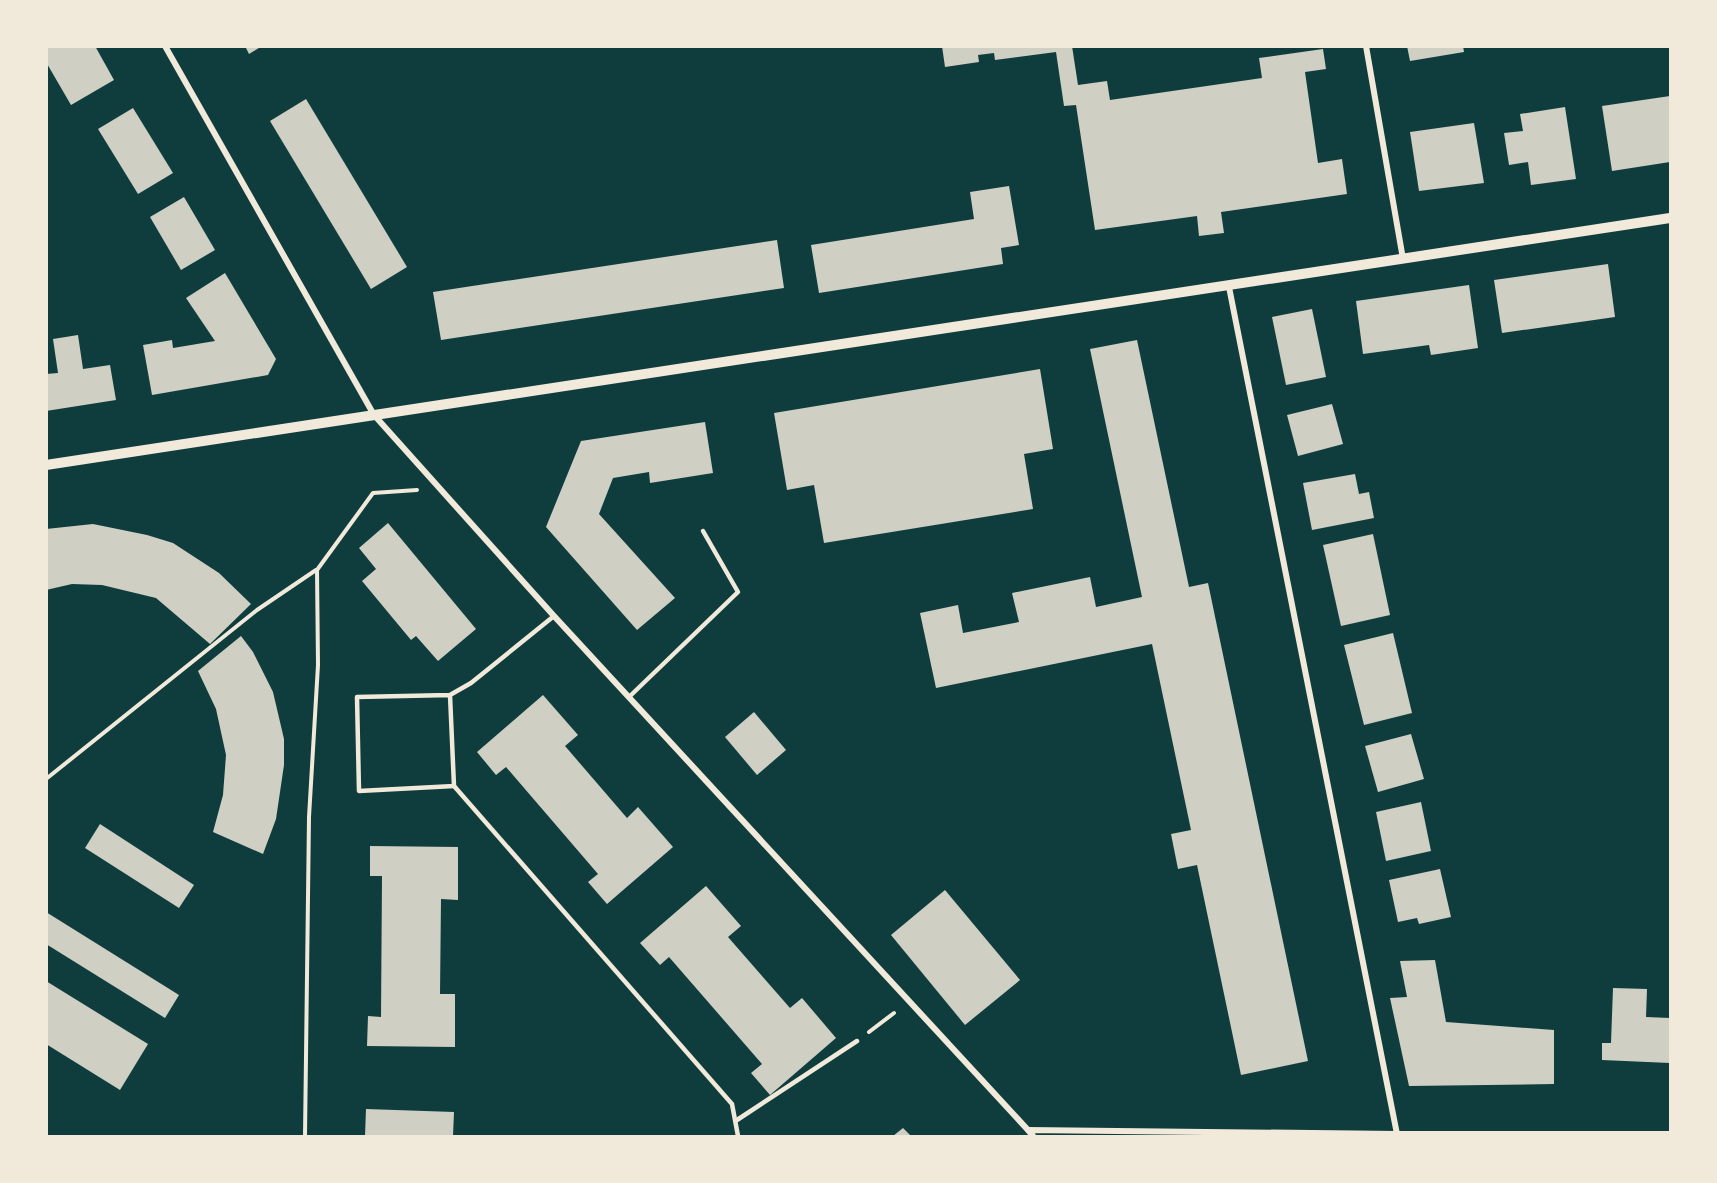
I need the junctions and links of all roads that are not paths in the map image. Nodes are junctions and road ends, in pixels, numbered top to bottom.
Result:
1 (165, 46) edge
2 (1366, 46) edge
3 (1671, 218) edge
4 (1403, 259) junction
5 (1228, 287) junction
6 (374, 415) junction
7 (46, 465) edge
8 (703, 531) dead end
9 (554, 616) junction
10 (450, 695) junction
11 (628, 697) junction
12 (454, 786) junction
13 (858, 1041) road end
14 (737, 1120) junction
15 (1028, 1130) junction
16 (1671, 1134) edge
17 (1396, 1135) edge
18 (738, 1137) edge
19 (1033, 1137) edge

1 - 6 street
2 - 4 street
3 - 4 street
4 - 5 street
5 - 6 street
5 - 17 street
6 - 7 street
6 - 9 street
8 - 11 lane
9 - 10 lane
9 - 11 street
10 - 12 lane
10 - 12 lane
11 - 15 street
12 - 14 lane
13 - 14 lane
14 - 18 lane
15 - 17 street
15 - 19 street
16 - 17 street

